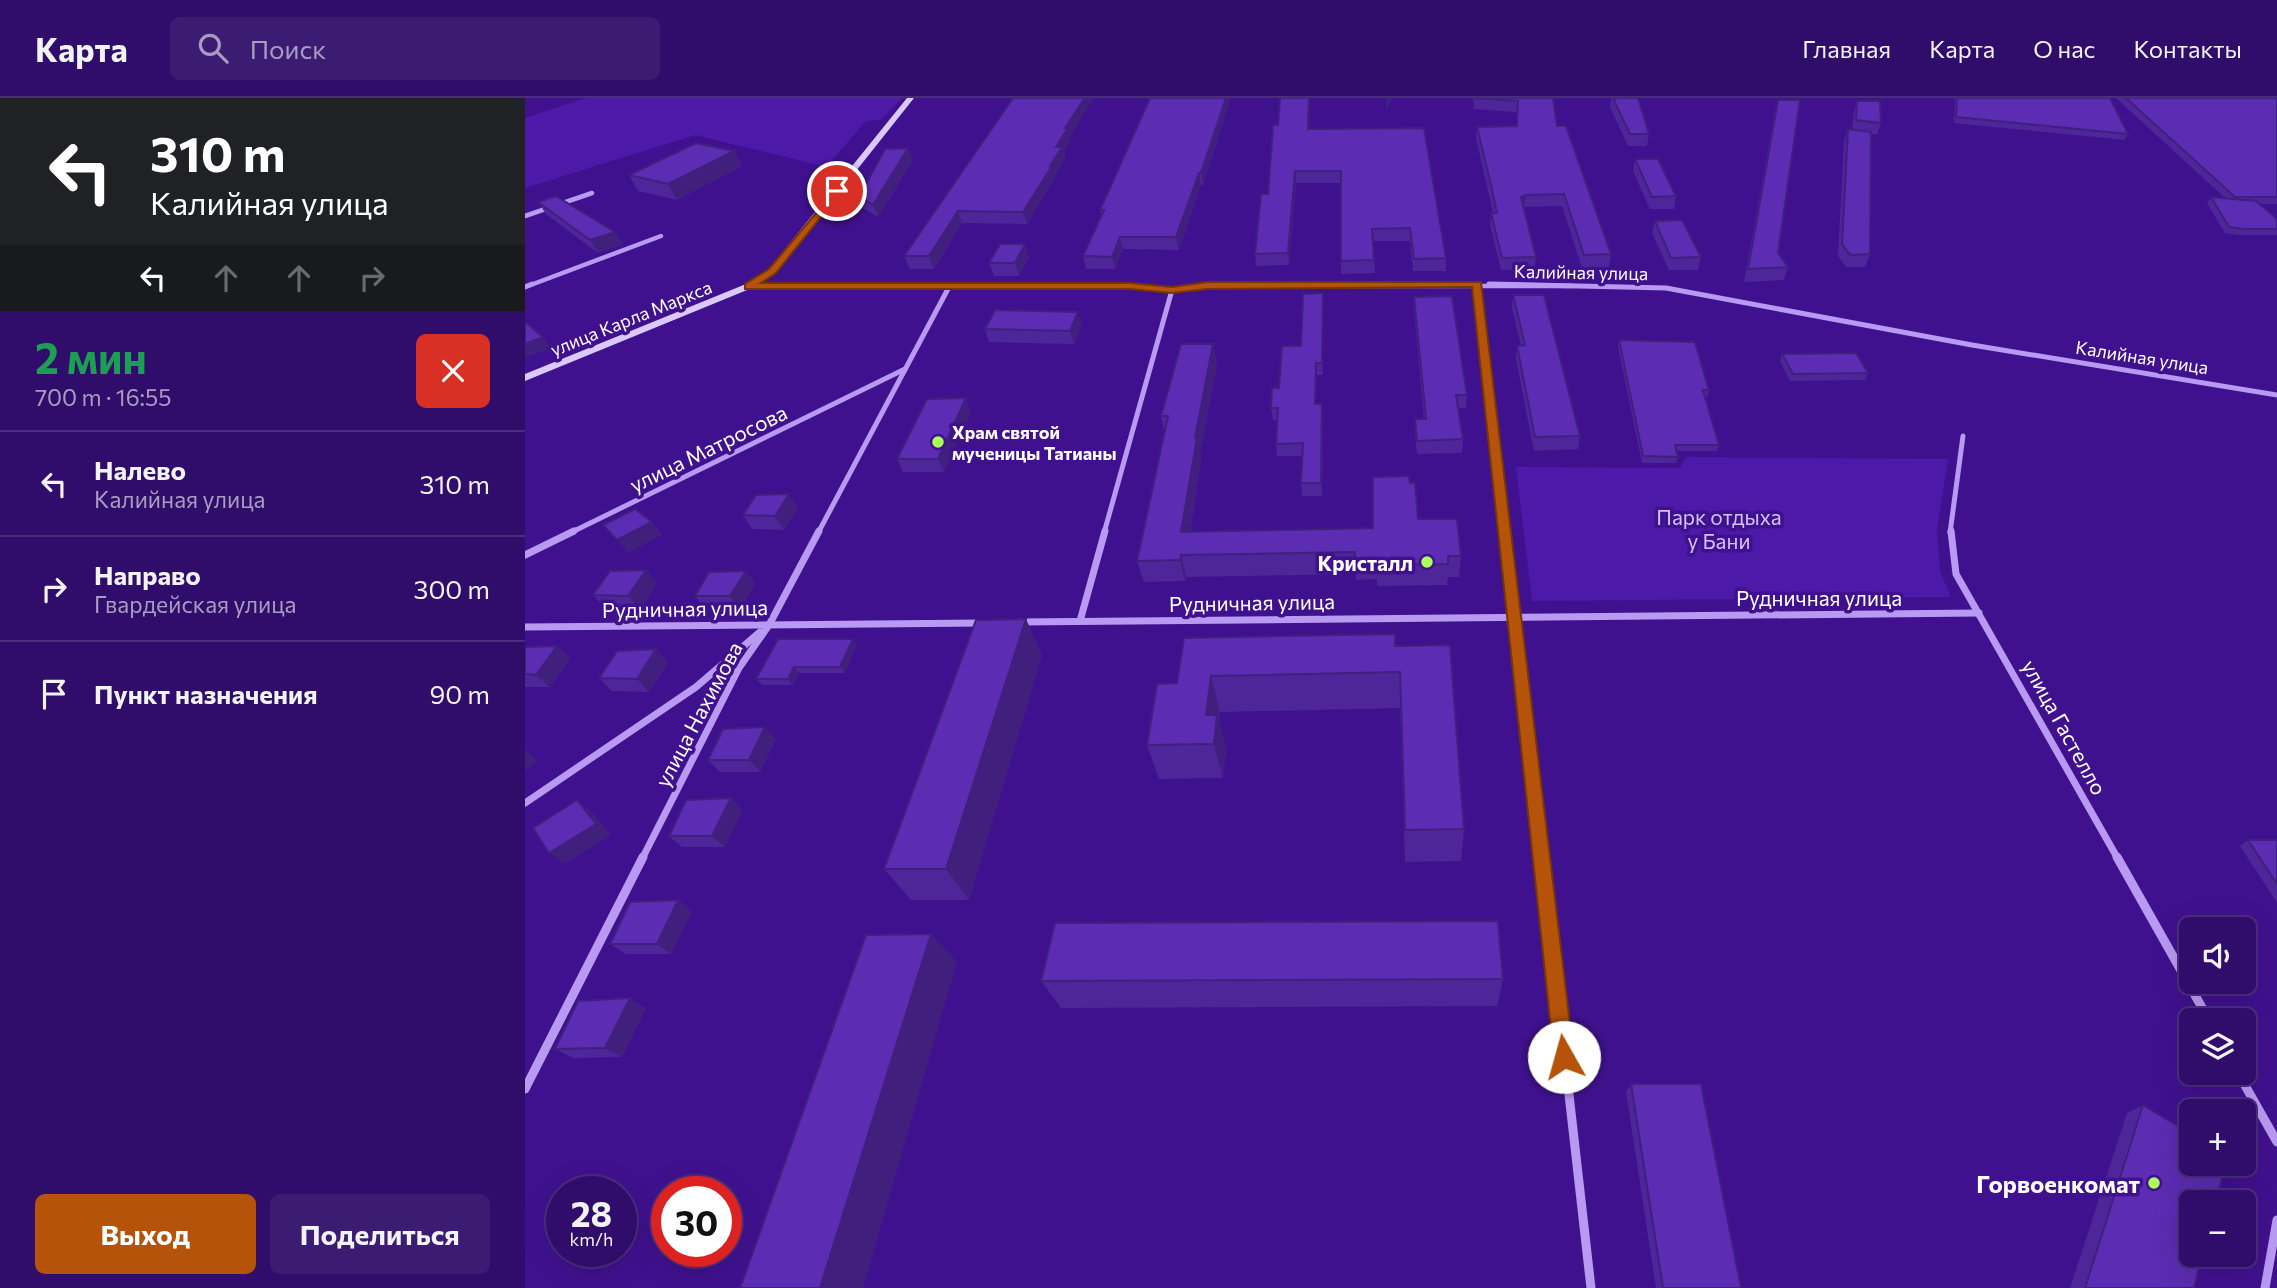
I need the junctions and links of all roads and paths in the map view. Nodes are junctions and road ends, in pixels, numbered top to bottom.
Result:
1 (911, 98) edge
2 (592, 193) dead end
3 (525, 216) edge
4 (661, 236) dead end
5 (1477, 284) junction
6 (525, 286) edge
7 (749, 286) junction
8 (949, 287) junction
9 (1172, 290) junction
10 (906, 368) junction
11 (525, 378) edge
12 (2277, 395) edge
13 (1963, 436) dead end
14 (525, 555) edge
15 (1979, 613) junction
16 (1515, 617) junction
17 (1080, 621) junction
18 (998, 622) edge
19 (1011, 622) edge
20 (769, 625) junction
21 (525, 627) edge
22 (525, 803) edge
23 (2202, 1008) edge
24 (2245, 1085) edge
25 (525, 1088) edge
26 (2277, 1142) edge
27 (2277, 1220) edge
28 (1591, 1288) edge
29 (2265, 1288) edge

1 - 7 main road, улица Карла Маркса
2 - 3 street
4 - 6 street
5 - 9 street, Калийная улица
5 - 12 street, Калийная улица
5 - 16 street
7 - 8 street, Калийная улица
7 - 11 main road, улица Карла Маркса
8 - 9 street, Калийная улица
8 - 10 street, улица Нахимова
9 - 17 street
10 - 14 street, улица Матросова
10 - 20 street, улица Нахимова
13 - 15 street, улица Гастелло
15 - 16 street, Рудничная улица
15 - 23 street, улица Гастелло
16 - 17 street, Рудничная улица
16 - 28 street
17 - 19 street, Рудничная улица
18 - 20 street, Рудничная улица
20 - 21 street, Рудничная улица
20 - 22 street
20 - 25 street, улица Нахимова
24 - 26 street
27 - 29 street

